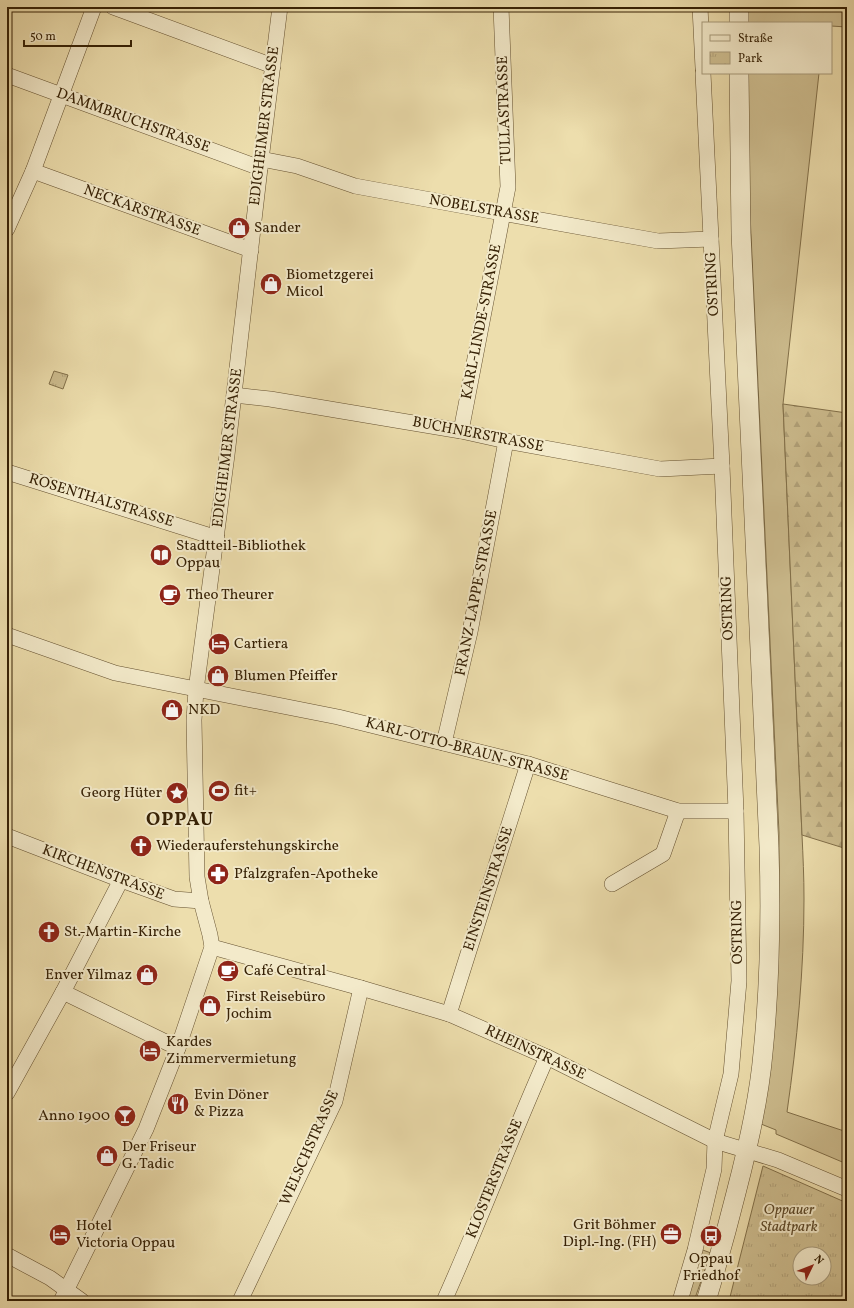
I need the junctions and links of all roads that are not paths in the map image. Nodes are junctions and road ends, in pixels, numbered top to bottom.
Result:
1 (94, 7) edge
2 (113, 7) edge
3 (280, 7) edge
4 (501, 7) edge
5 (700, 7) edge
6 (739, 7) edge
7 (739, 22) edge
8 (702, 48) edge
9 (273, 66) junction
10 (703, 74) edge
11 (740, 74) edge
12 (7, 76) edge
13 (61, 95) junction
14 (260, 163) junction
15 (33, 171) junction
16 (502, 213) junction
17 (7, 229) edge
18 (711, 239) junction
19 (250, 250) junction
20 (234, 395) junction
21 (461, 431) junction
22 (506, 441) junction
23 (722, 466) junction
24 (7, 472) edge
25 (217, 538) junction
26 (7, 634) edge
27 (196, 690) junction
28 (444, 743) junction
29 (528, 764) junction
30 (678, 811) junction
31 (736, 811) junction
32 (7, 836) edge
33 (121, 880) junction
34 (612, 884) dead end
35 (201, 901) junction
36 (212, 947) junction
37 (360, 988) junction
38 (63, 992) junction
39 (449, 1014) junction
40 (178, 1048) junction
41 (547, 1057) junction
42 (7, 1093) edge
43 (715, 1141) junction
44 (747, 1150) junction
45 (847, 1189) edge
46 (7, 1255) edge
47 (64, 1295) edge
48 (82, 1301) edge
49 (240, 1301) edge
50 (444, 1301) edge
51 (680, 1301) edge
52 (706, 1301) edge

1 - 13 street
2 - 9 street
3 - 9 street, EDIGHEIMER STRASSE
4 - 16 street, TULLASTRASSE
5 - 8 street
6 - 7 street
9 - 14 street, EDIGHEIMER STRASSE
10 - 18 street, OSTRING
11 - 44 street
12 - 13 street, DAMMBRUCHSTRASSE
13 - 14 street, DAMMBRUCHSTRASSE
13 - 15 street
14 - 16 street, NOBELSTRASSE
14 - 19 street, EDIGHEIMER STRASSE
15 - 17 street
15 - 19 street, NECKARSTRASSE
16 - 18 street, NOBELSTRASSE
16 - 21 street, KARL-LINDE-STRASSE
18 - 23 street, OSTRING
19 - 20 street, EDIGHEIMER STRASSE
20 - 21 street, BUCHNERSTRASSE
20 - 25 street, EDIGHEIMER STRASSE
21 - 22 street, BUCHNERSTRASSE
22 - 23 street, BUCHNERSTRASSE
22 - 28 street, FRANZ-LAPPE-STRASSE
23 - 31 street, OSTRING
24 - 25 street, ROSENTHALSTRASSE
25 - 27 street, EDIGHEIMER STRASSE
26 - 27 street, KARL-OTTO-BRAUN-STRASSE
27 - 28 street, KARL-OTTO-BRAUN-STRASSE
27 - 35 street, EDIGHEIMER STRASSE
28 - 29 street, KARL-OTTO-BRAUN-STRASSE
29 - 30 street, KARL-OTTO-BRAUN-STRASSE
29 - 39 street, EINSTEINSTRASSE
30 - 31 street, KARL-OTTO-BRAUN-STRASSE
30 - 34 street
31 - 43 street, OSTRING
32 - 33 street, KIRCHENSTRASSE
33 - 35 street, KIRCHENSTRASSE
33 - 38 street
35 - 36 street, EDIGHEIMER STRASSE
36 - 37 street, RHEINSTRASSE
36 - 40 street
37 - 39 street, RHEINSTRASSE
37 - 49 street, WELSCHSTRASSE
38 - 40 street
38 - 42 street
39 - 41 street, RHEINSTRASSE
40 - 47 street
41 - 43 street, RHEINSTRASSE
41 - 50 street, KLOSTERSTRASSE
43 - 44 street, RHEINSTRASSE
43 - 51 street, OSTRING
44 - 45 street, RHEINSTRASSE
44 - 52 street
46 - 47 street
47 - 48 street

